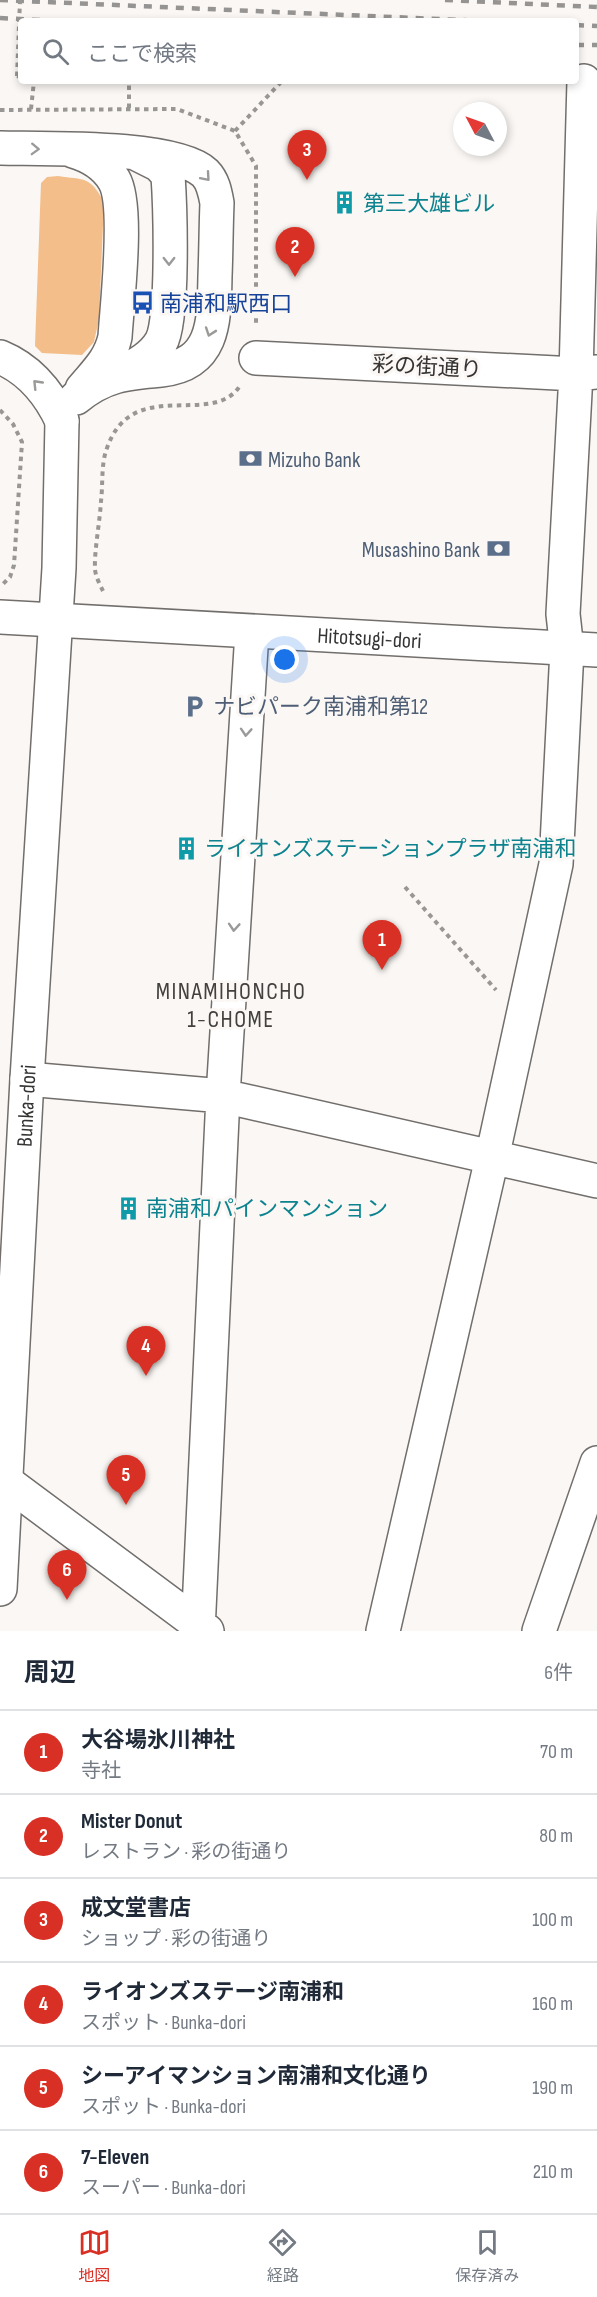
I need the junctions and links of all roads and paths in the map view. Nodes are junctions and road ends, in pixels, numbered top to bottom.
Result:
1 (20, 0) edge
2 (20, 18) edge
3 (586, 81) edge
4 (34, 84) edge
5 (129, 84) edge
6 (279, 84) edge
7 (129, 108) dead end
8 (31, 109) dead end
9 (235, 131) dead end
10 (0, 148) edge
11 (69, 150) junction
12 (133, 153) junction
13 (0, 357) edge
14 (256, 357) dead end
15 (587, 373) edge
16 (0, 410) edge
17 (69, 410) junction
18 (0, 586) edge
19 (0, 617) edge
20 (55, 621) junction
21 (252, 632) junction
22 (582, 650) edge
23 (405, 887) dead end
24 (522, 1020) junction
25 (13, 1078) edge
26 (223, 1096) junction
27 (492, 1158) junction
28 (597, 1181) edge
29 (597, 1463) edge
30 (3, 1479) edge
31 (0, 1589) edge
32 (201, 1629) edge
33 (383, 1631) edge
34 (540, 1631) edge

1 - 2 path, bridge
3 - 15 street
4 - 8 path
5 - 7 path
6 - 9 path
10 -> 11 street
11 - 12 street
11 - 17 street
12 -> 17 street
12 -> 17 street
17 -> 13 street
14 - 15 street, 彩の街通り
15 - 22 street
16 - 18 path
17 - 20 street, Bunka-dori
19 - 20 street, Hitotsugi-dori
20 - 21 street, Hitotsugi-dori
20 - 25 street, Bunka-dori
21 - 22 street, Hitotsugi-dori
21 -> 26 street
22 - 24 street
23 - 24 path
24 - 27 street
25 - 26 street
25 - 30 street, Bunka-dori
26 - 27 street
26 - 32 street
27 - 28 street
27 - 33 street
29 - 34 street
30 - 31 street, Bunka-dori
30 - 32 street

